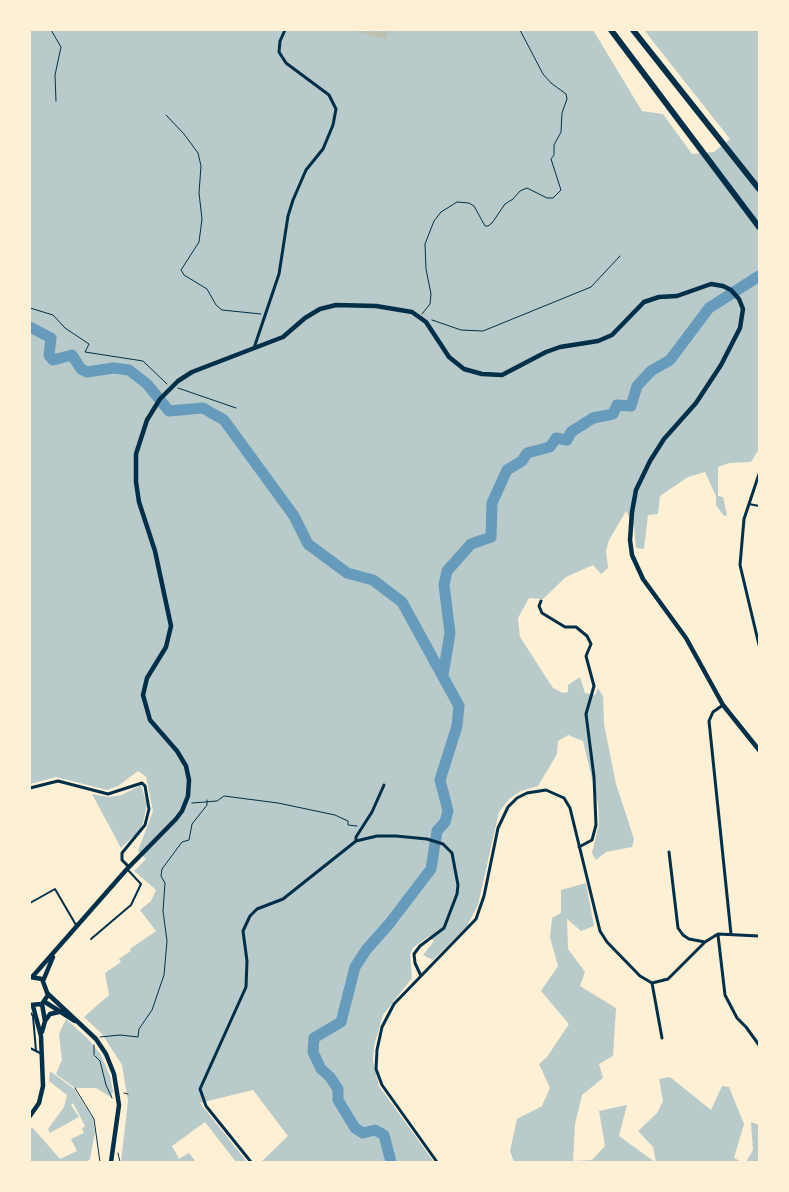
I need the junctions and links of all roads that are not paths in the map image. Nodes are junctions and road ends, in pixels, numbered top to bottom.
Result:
1 (284, 30) edge
2 (611, 30) edge
3 (633, 30) edge
4 (759, 189) edge
5 (759, 227) edge
6 (254, 348) junction
7 (759, 474) edge
8 (748, 503) junction
9 (759, 506) edge
10 (541, 601) dead end
11 (759, 645) edge
12 (722, 705) junction
13 (759, 750) edge
14 (384, 785) dead end
15 (30, 788) edge
16 (356, 841) junction
17 (579, 847) junction
18 (669, 852) dead end
19 (128, 868) junction
20 (30, 903) edge
21 (77, 927) junction
22 (718, 934) junction
23 (731, 934) junction
24 (759, 936) edge
25 (91, 939) dead end
26 (705, 942) junction
27 (53, 955) junction
28 (32, 976) edge
29 (421, 976) junction
30 (43, 981) junction
31 (652, 983) junction
32 (47, 993) junction
33 (43, 1003) junction
34 (32, 1006) edge
35 (30, 1012) edge
36 (59, 1012) junction
37 (45, 1021) junction
38 (79, 1023) junction
39 (41, 1036) junction
40 (662, 1038) dead end
41 (759, 1045) edge
42 (30, 1048) edge
43 (36, 1051) junction
44 (42, 1054) junction
45 (30, 1116) edge
46 (111, 1162) edge
47 (251, 1162) edge
48 (437, 1162) edge

1 - 6 street
2 - 5 highway
3 - 4 highway
6 - 12 street
6 - 19 street
7 - 8 street
8 - 9 lane
8 - 11 street
10 - 17 street
12 - 13 street
12 - 23 street
14 - 16 street
15 - 19 street
16 - 29 street
16 - 47 street
17 - 29 street
17 - 31 street
18 - 26 street
19 - 21 street
19 - 25 lane
20 - 21 lane
21 - 27 street
22 - 23 street
22 - 26 street
22 - 41 street
23 - 24 street
26 - 31 street
27 - 28 street
27 - 30 street
28 - 30 street
29 - 48 street
30 - 32 street
31 - 40 street
32 - 33 street
32 - 38 street
33 - 34 street
33 - 36 street
33 - 37 street
34 - 39 street
35 - 43 lane
36 - 37 street
36 - 38 street
37 - 39 street
38 - 46 street
39 - 44 street
42 - 43 lane
43 - 44 lane
44 - 45 street

